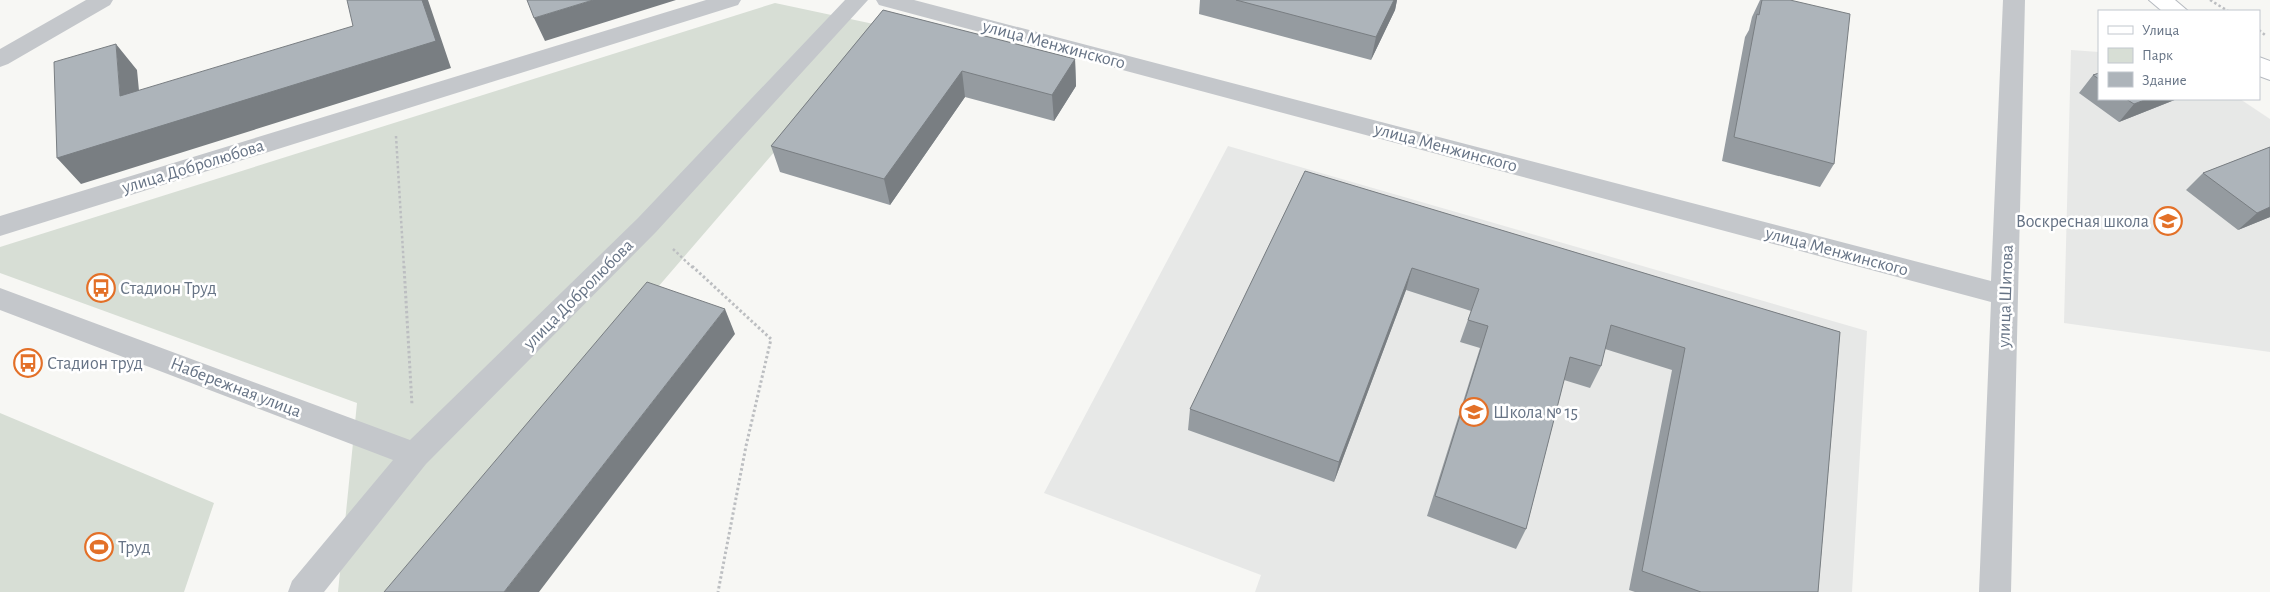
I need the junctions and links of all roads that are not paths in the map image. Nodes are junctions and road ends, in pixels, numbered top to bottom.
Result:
1 (102, 0) edge
2 (730, 0) edge
3 (857, 0) edge
4 (887, 0) edge
5 (2014, 0) edge
6 (2160, 0) edge
7 (2175, 10) edge
8 (0, 59) edge
9 (0, 226) edge
10 (2005, 295) junction
11 (0, 298) edge
12 (415, 455) junction
13 (304, 592) edge
14 (1994, 592) edge

1 - 8 street
2 - 9 street, улица Добролюбова
3 - 12 street, улица Добролюбова
4 - 10 street, улица Менжинского
5 - 10 street, улица Шитова
6 - 7 main road
10 - 14 street, улица Шитова
11 - 12 street, Набережная улица
12 - 13 street, улица Добролюбова

